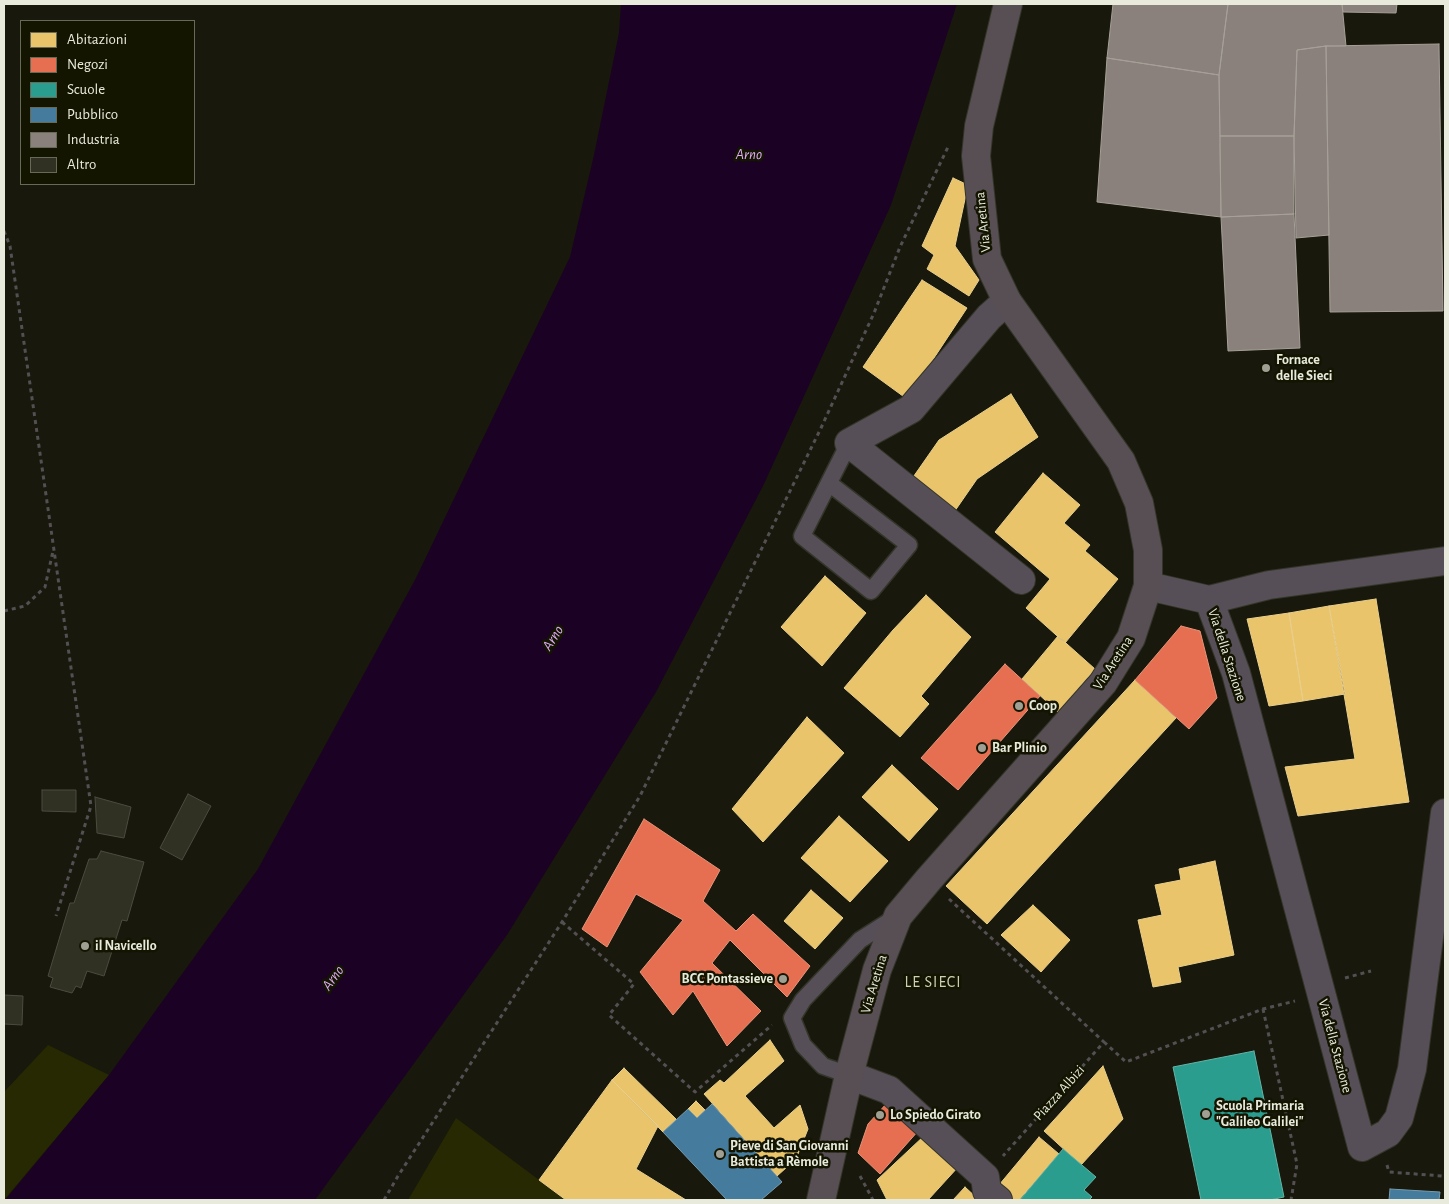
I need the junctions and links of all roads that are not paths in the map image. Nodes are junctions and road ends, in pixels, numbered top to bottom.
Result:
1 (1008, 4) edge
2 (1007, 302) junction
3 (849, 443) junction
4 (830, 484) junction
5 (1445, 561) edge
6 (1021, 580) dead end
7 (1148, 586) junction
8 (1209, 600) junction
9 (1445, 813) edge
10 (898, 916) junction
11 (849, 1075) junction
12 (821, 1200) edge
13 (998, 1200) edge

1 - 2 main road, Via Aretina
2 - 3 street
2 - 7 main road, Via Aretina
3 - 4 lane
3 - 6 street
4 - 4 lane
5 - 8 street, Via della Stazione
7 - 8 street, Via della Stazione
7 - 10 main road, Via Aretina
8 - 9 street, Via della Stazione
10 - 11 main road, Via Aretina
10 - 11 lane
11 - 12 main road, Via Aretina
11 - 13 street

